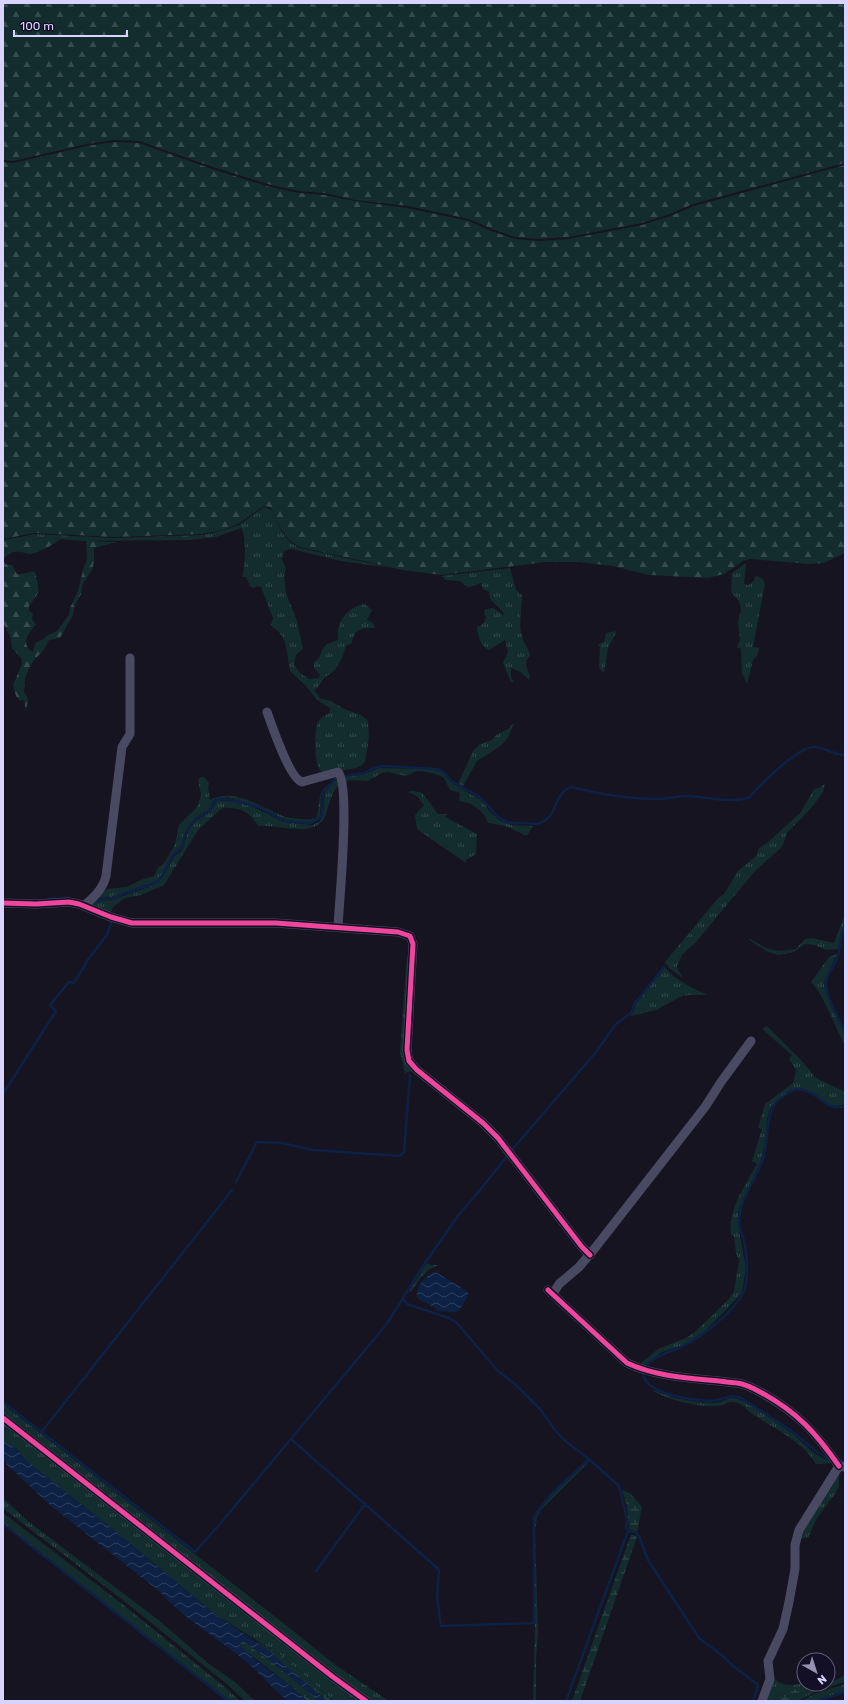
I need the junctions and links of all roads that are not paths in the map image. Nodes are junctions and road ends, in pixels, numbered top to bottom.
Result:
1 (130, 658) dead end
2 (267, 712) dead end
3 (3, 903) edge
4 (84, 906) junction
5 (338, 927) junction
6 (751, 1041) dead end
7 (590, 1255) junction
8 (3, 1418) edge
9 (842, 1466) edge
10 (366, 1701) edge
11 (762, 1701) edge

1 - 4 street
2 - 5 street
3 - 4 street
4 - 5 street
5 - 7 street
6 - 7 street
7 - 9 street
8 - 10 street
9 - 11 street

